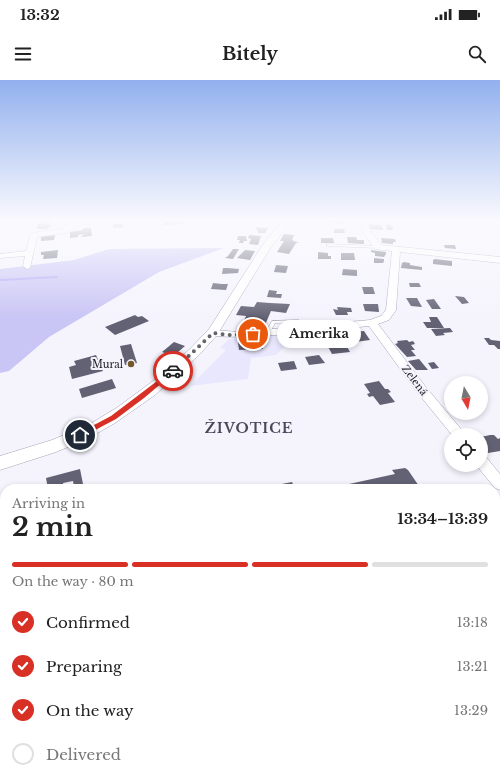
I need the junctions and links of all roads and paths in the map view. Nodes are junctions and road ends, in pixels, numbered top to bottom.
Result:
1 (30, 253) edge
2 (21, 254) edge
3 (264, 254) edge
4 (396, 254) edge
5 (442, 254) edge
6 (0, 256) edge
7 (500, 260) edge
8 (27, 266) dead end
9 (297, 321) dead end
10 (372, 323) junction
11 (213, 333) junction
12 (266, 333) junction
13 (453, 428) edge
14 (0, 463) edge
15 (488, 469) edge
16 (500, 484) edge

1 - 8 street
2 - 6 street
3 - 11 street
4 - 10 street
5 - 7 street
9 - 12 lane
10 - 12 street
10 - 13 street, Zelená
11 - 12 street
11 - 14 street
15 - 16 street

